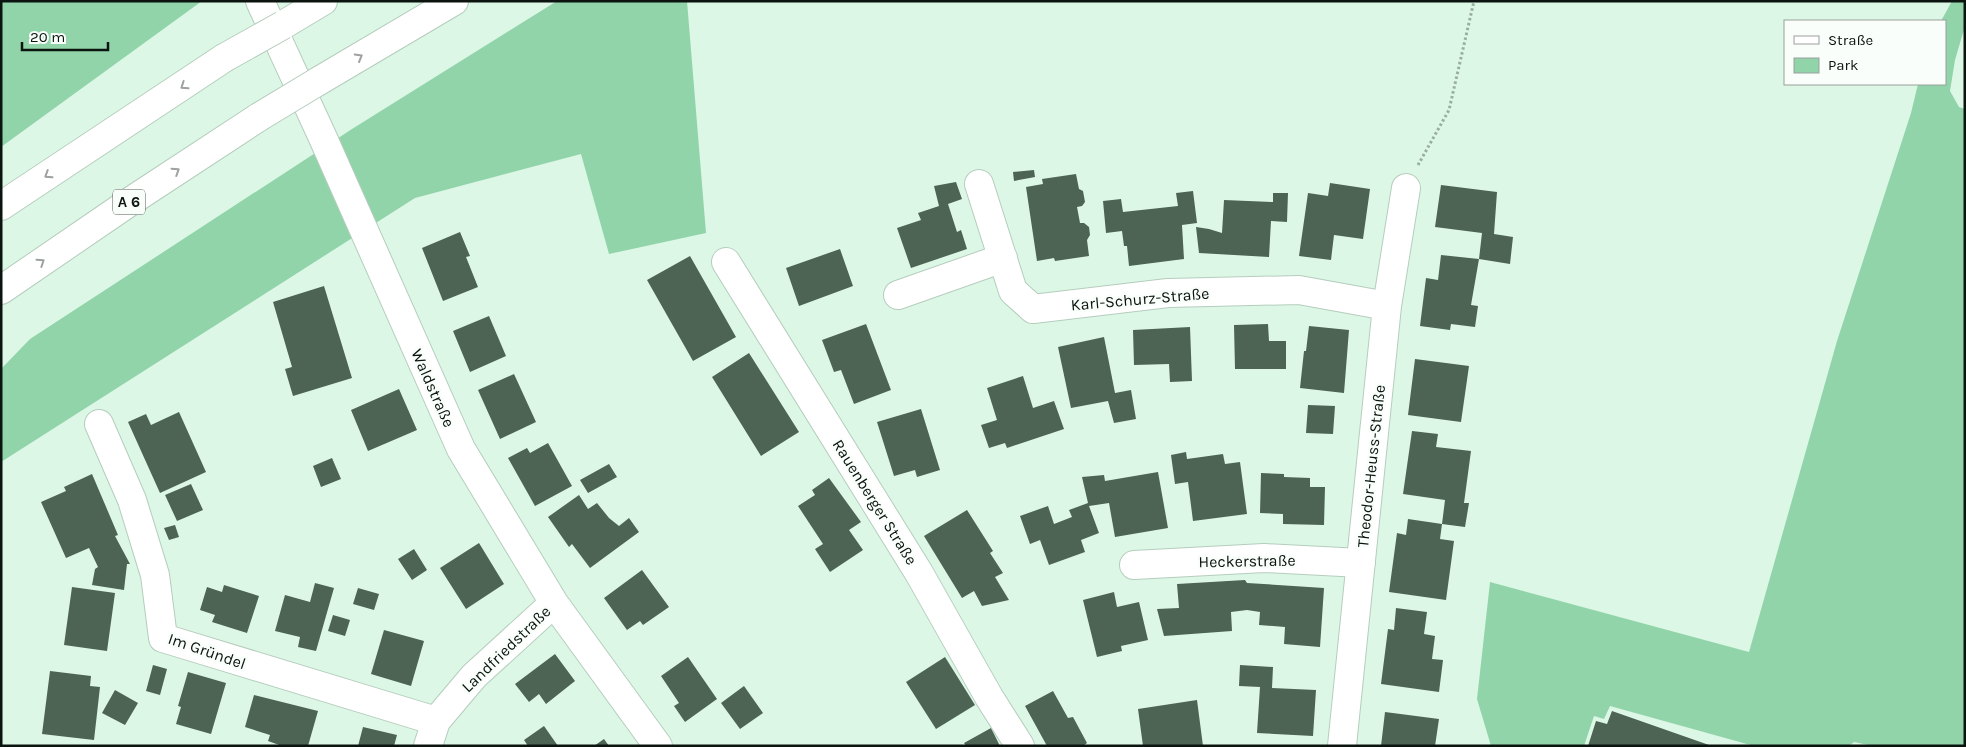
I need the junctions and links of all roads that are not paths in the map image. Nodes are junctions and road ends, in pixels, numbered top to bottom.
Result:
1 (260, 1) edge
2 (323, 1) edge
3 (454, 1) edge
4 (979, 184) dead end
5 (1406, 188) road end
6 (1, 206) edge
7 (1003, 258) junction
8 (726, 262) dead end
9 (1, 290) edge
10 (898, 295) dead end
11 (1386, 306) junction
12 (99, 424) dead end
13 (1361, 563) junction
14 (1134, 565) dead end
15 (554, 603) junction
16 (432, 734) edge
17 (658, 746) edge
18 (1020, 746) edge
19 (1342, 746) edge

1 - 15 main road, Waldstraße
2 -> 6 main road, bridge
9 -> 3 main road, A 6, bridge
4 - 7 main road, Karl-Schurz-Straße
5 - 11 main road, Theodor-Heuss-Straße
7 - 10 main road
7 - 11 main road, Karl-Schurz-Straße
8 - 18 main road, Rauenberger Straße
11 - 13 main road, Theodor-Heuss-Straße
12 - 16 main road, Im Gründel
13 - 14 main road, Heckerstraße
13 - 19 main road, Theodor-Heuss-Straße
15 - 16 main road, Landfriedstraße
15 - 17 main road, Waldstraße

